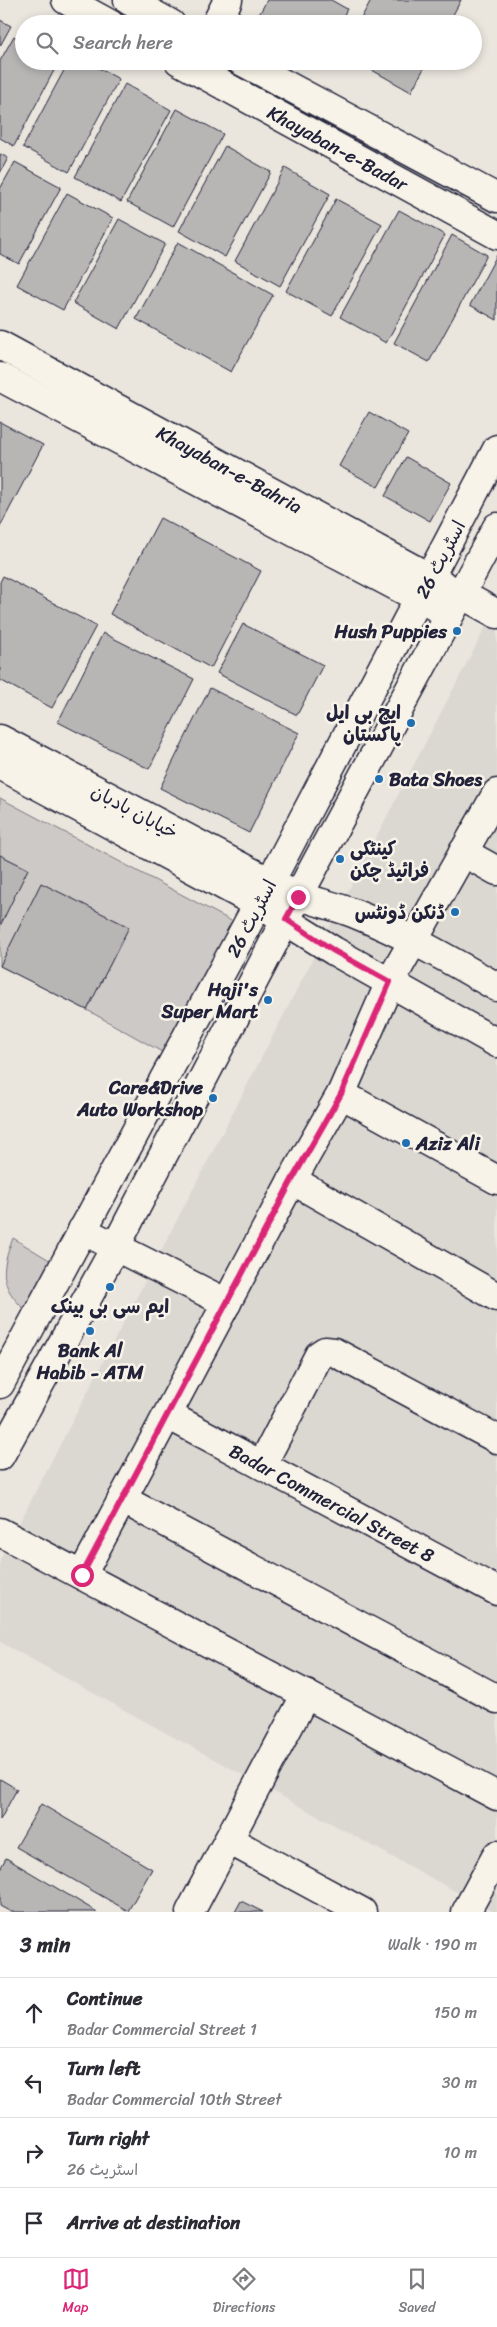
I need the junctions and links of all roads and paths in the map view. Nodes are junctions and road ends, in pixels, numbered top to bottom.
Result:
1 (66, 0) edge
2 (128, 0) edge
3 (228, 0) edge
4 (94, 15) edge
5 (155, 15) edge
6 (220, 15) edge
7 (195, 70) edge
8 (258, 70) edge
9 (497, 198) edge
10 (497, 235) edge
11 (0, 345) edge
12 (0, 377) edge
13 (497, 449) edge
14 (497, 527) edge
15 (425, 588) junction
16 (455, 605) junction
17 (497, 614) edge
18 (0, 739) edge
19 (0, 765) edge
20 (497, 793) edge
21 (463, 852) junction
22 (497, 871) edge
23 (264, 893) junction
24 (292, 908) junction
25 (413, 939) junction
26 (390, 982) junction
27 (497, 987) edge
28 (497, 1043) edge
29 (341, 1094) junction
30 (292, 1180) junction
31 (497, 1180) edge
32 (82, 1230) junction
33 (116, 1246) junction
34 (497, 1297) edge
35 (227, 1303) junction
36 (0, 1384) edge
37 (168, 1415) junction
38 (497, 1439) edge
39 (0, 1456) edge
40 (262, 1465) junction
41 (122, 1499) junction
42 (0, 1532) edge
43 (82, 1575) junction
44 (497, 1591) edge
45 (306, 1694) junction
46 (497, 1699) edge
47 (497, 1796) edge
48 (229, 1840) junction
49 (495, 1866) edge
50 (190, 1912) edge
51 (362, 1912) edge
52 (466, 1912) edge

1 - 4 street
2 - 5 street
3 - 6 street
7 - 10 street, Khayaban-e-Badar
8 - 9 street, Khayaban-e-Badar
11 - 15 street, Khayaban-e-Bahria
12 - 15 street, Khayaban-e-Bahria
13 - 15 street, اسٹریٹ 26
14 - 16 street, اسٹریٹ 26
15 - 16 street, Khayaban-e-Bahria
15 - 23 street, اسٹریٹ 26
16 - 17 street, Khayaban-e-Bahria
16 - 24 street, اسٹریٹ 26
18 - 23 street, خیابان بادبان
19 - 23 street, خیابان بادبان
20 - 21 street
21 - 22 street
21 - 25 street
23 - 24 street
23 - 32 street, اسٹریٹ 26
24 - 25 street
24 - 26 street
24 - 33 street, اسٹریٹ 26
25 - 26 street
25 - 27 street
26 - 28 street
26 - 29 street
29 - 30 street
29 - 31 street
30 - 34 street
30 - 35 street
32 - 33 street
32 - 36 street, اسٹریٹ 26
33 - 35 street
33 - 39 street, اسٹریٹ 26
35 - 37 street
37 - 40 street, Badar Commercial Street 8
37 - 41 street
38 - 40 street
40 - 44 street, Badar Commercial Street 8
41 - 43 street
41 - 46 street
42 - 43 street
43 - 45 street
45 - 47 street
45 - 48 street
48 - 50 street
48 - 51 street
49 - 52 street

